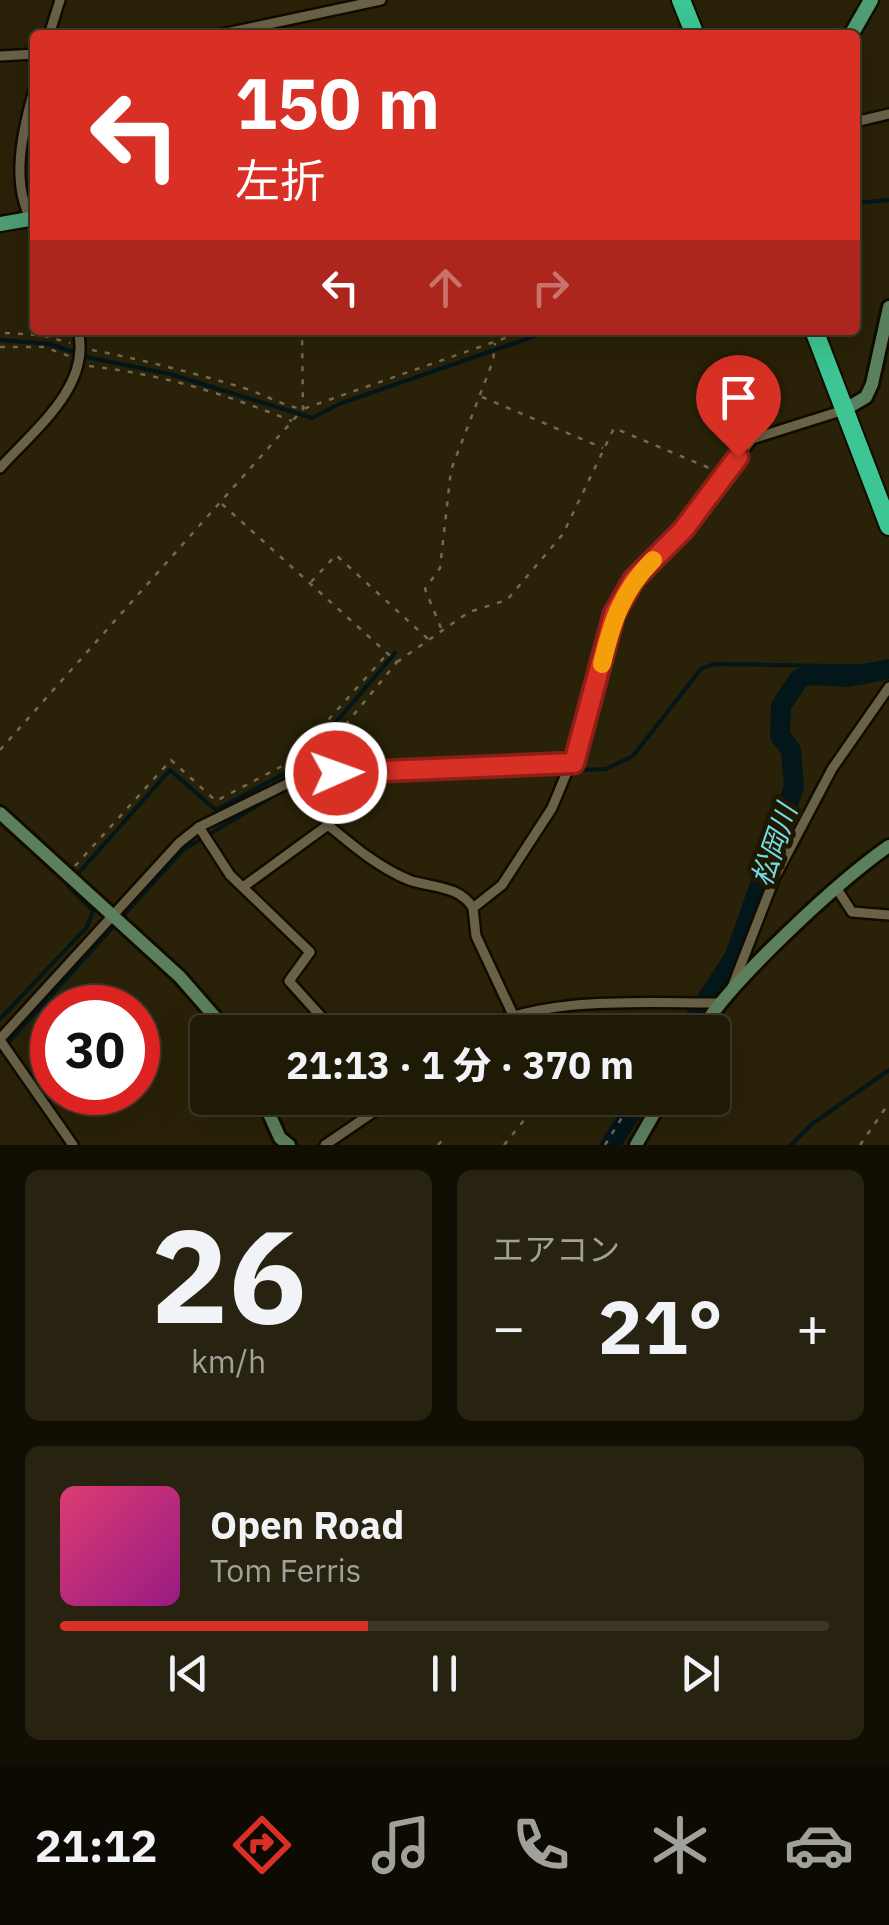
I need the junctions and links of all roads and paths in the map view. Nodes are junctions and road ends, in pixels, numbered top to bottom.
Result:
1 (60, 0) edge
2 (381, 0) edge
3 (681, 0) edge
4 (871, 0) edge
5 (51, 30) edge
6 (240, 30) edge
7 (693, 30) edge
8 (854, 30) edge
9 (30, 54) edge
10 (0, 56) edge
11 (30, 105) edge
12 (889, 114) edge
13 (860, 121) edge
14 (30, 204) edge
15 (30, 222) edge
16 (0, 224) edge
17 (889, 307) edge
18 (5, 333) dead end
19 (30, 334) edge
20 (41, 335) edge
21 (79, 335) edge
22 (302, 335) edge
23 (513, 335) edge
24 (816, 335) edge
25 (496, 341) junction
26 (0, 347) edge
27 (83, 349) junction
28 (80, 365) junction
29 (480, 396) junction
30 (303, 408) junction
31 (844, 410) junction
32 (294, 422) junction
33 (606, 449) junction
34 (0, 468) edge
35 (724, 475) junction
36 (221, 503) junction
37 (889, 526) edge
38 (310, 583) junction
39 (442, 629) junction
40 (428, 639) junction
41 (388, 654) junction
42 (398, 662) junction
43 (889, 687) edge
44 (0, 750) edge
45 (574, 763) junction
46 (336, 773) junction
47 (0, 812) edge
48 (328, 825) junction
49 (199, 827) junction
50 (889, 846) edge
51 (67, 874) junction
52 (243, 886) junction
53 (837, 889) junction
54 (473, 908) junction
55 (889, 915) edge
56 (113, 916) junction
57 (730, 992) junction
58 (619, 1003) junction
59 (690, 1003) junction
60 (720, 1003) junction
61 (213, 1015) edge
62 (319, 1015) edge
63 (513, 1015) edge
64 (529, 1015) edge
65 (609, 1015) edge
66 (684, 1015) edge
67 (712, 1015) edge
68 (0, 1039) edge
69 (889, 1103) edge
70 (270, 1115) edge
71 (368, 1115) edge
72 (528, 1115) edge
73 (624, 1115) edge
74 (654, 1115) edge
75 (444, 1138) dead end
76 (72, 1145) edge
77 (288, 1145) edge
78 (325, 1145) edge
79 (438, 1145) edge
80 (504, 1145) edge
81 (605, 1145) edge
82 (636, 1145) edge
83 (860, 1145) edge

1 - 5 street
2 - 6 street
3 - 7 highway
4 - 8 main road
9 - 10 street
11 - 14 street
12 - 13 street
15 - 16 main road
17 - 31 street
18 - 19 path
20 - 27 path
21 - 27 street
22 - 30 path
23 - 25 path
24 - 31 highway
25 - 29 path
25 - 30 path
26 - 28 path
27 - 28 street
27 - 30 path
28 - 32 path
28 - 34 street
29 - 33 path
29 - 39 path
30 - 32 path
31 - 35 street
31 - 37 highway
32 - 36 path
33 - 35 path
33 - 39 path
35 - 45 street
36 - 38 path
36 - 44 path
38 - 40 path
38 - 41 path
39 - 40 path
40 - 42 path
41 - 42 path
41 - 51 path
42 - 46 path
43 - 57 street
45 - 46 street
45 - 54 street
46 - 48 street
46 - 49 street
47 - 51 street
48 - 52 street
48 - 54 street
49 - 52 street
49 - 56 street
50 - 53 street
51 - 56 street
52 - 62 street
53 - 55 street
53 - 57 street
54 - 63 street
56 - 61 street
56 - 68 street
57 - 60 street
58 - 59 street
58 - 64 street
58 - 65 path
59 - 60 street
59 - 66 path
60 - 67 street
68 - 76 street
69 - 83 path
70 - 77 street
71 - 78 street
72 - 80 path
73 - 81 path
74 - 82 street
75 - 79 path

